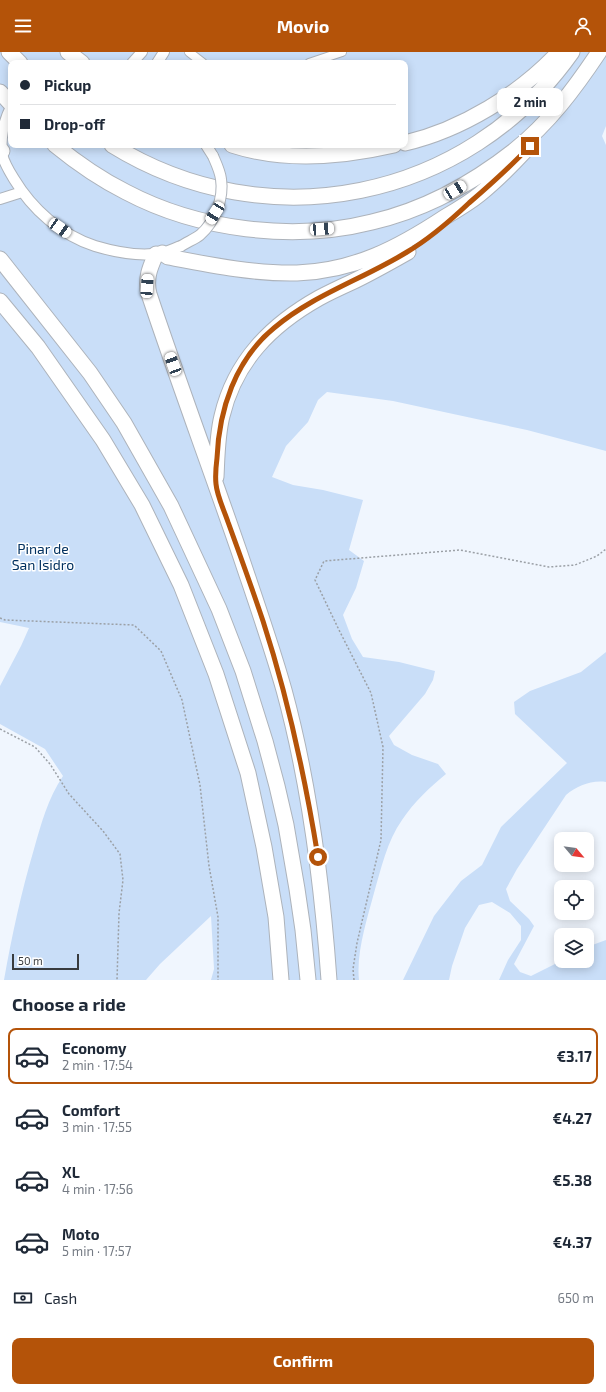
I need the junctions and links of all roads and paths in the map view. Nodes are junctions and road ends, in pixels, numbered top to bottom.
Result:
1 (9, 52) edge
2 (68, 52) edge
3 (142, 52) edge
4 (189, 52) edge
5 (342, 52) edge
6 (559, 52) edge
7 (572, 52) edge
8 (599, 52) edge
9 (17, 60) edge
10 (78, 60) edge
11 (135, 60) edge
12 (199, 60) edge
13 (318, 60) edge
14 (0, 92) edge
15 (8, 101) edge
16 (555, 112) junction
17 (8, 115) edge
18 (408, 142) edge
19 (59, 148) edge
20 (117, 148) edge
21 (208, 148) edge
22 (240, 148) edge
23 (381, 148) edge
24 (1, 150) edge
25 (22, 192) junction
26 (479, 195) junction
27 (0, 199) edge
28 (159, 253) junction
29 (0, 259) edge
30 (0, 301) edge
31 (216, 486) junction
32 (606, 549) edge
33 (0, 618) edge
34 (0, 729) edge
35 (117, 980) edge
36 (218, 980) edge
37 (281, 980) edge
38 (308, 980) edge
39 (329, 980) edge
40 (354, 980) edge

1 - 9 highway
2 - 10 highway
3 - 11 street
4 - 12 street
5 - 13 street
6 - 18 highway
7 - 20 highway
8 - 16 highway
14 - 15 highway
16 - 19 highway
16 - 26 highway
17 - 24 street
21 - 28 street, bridge
22 - 23 highway
24 - 25 street
25 - 27 street
25 - 28 street
26 - 28 highway
26 - 31 highway
28 - 31 highway
29 - 38 highway
30 - 37 highway
31 - 39 highway
32 - 40 path
33 - 36 path
34 - 35 path

